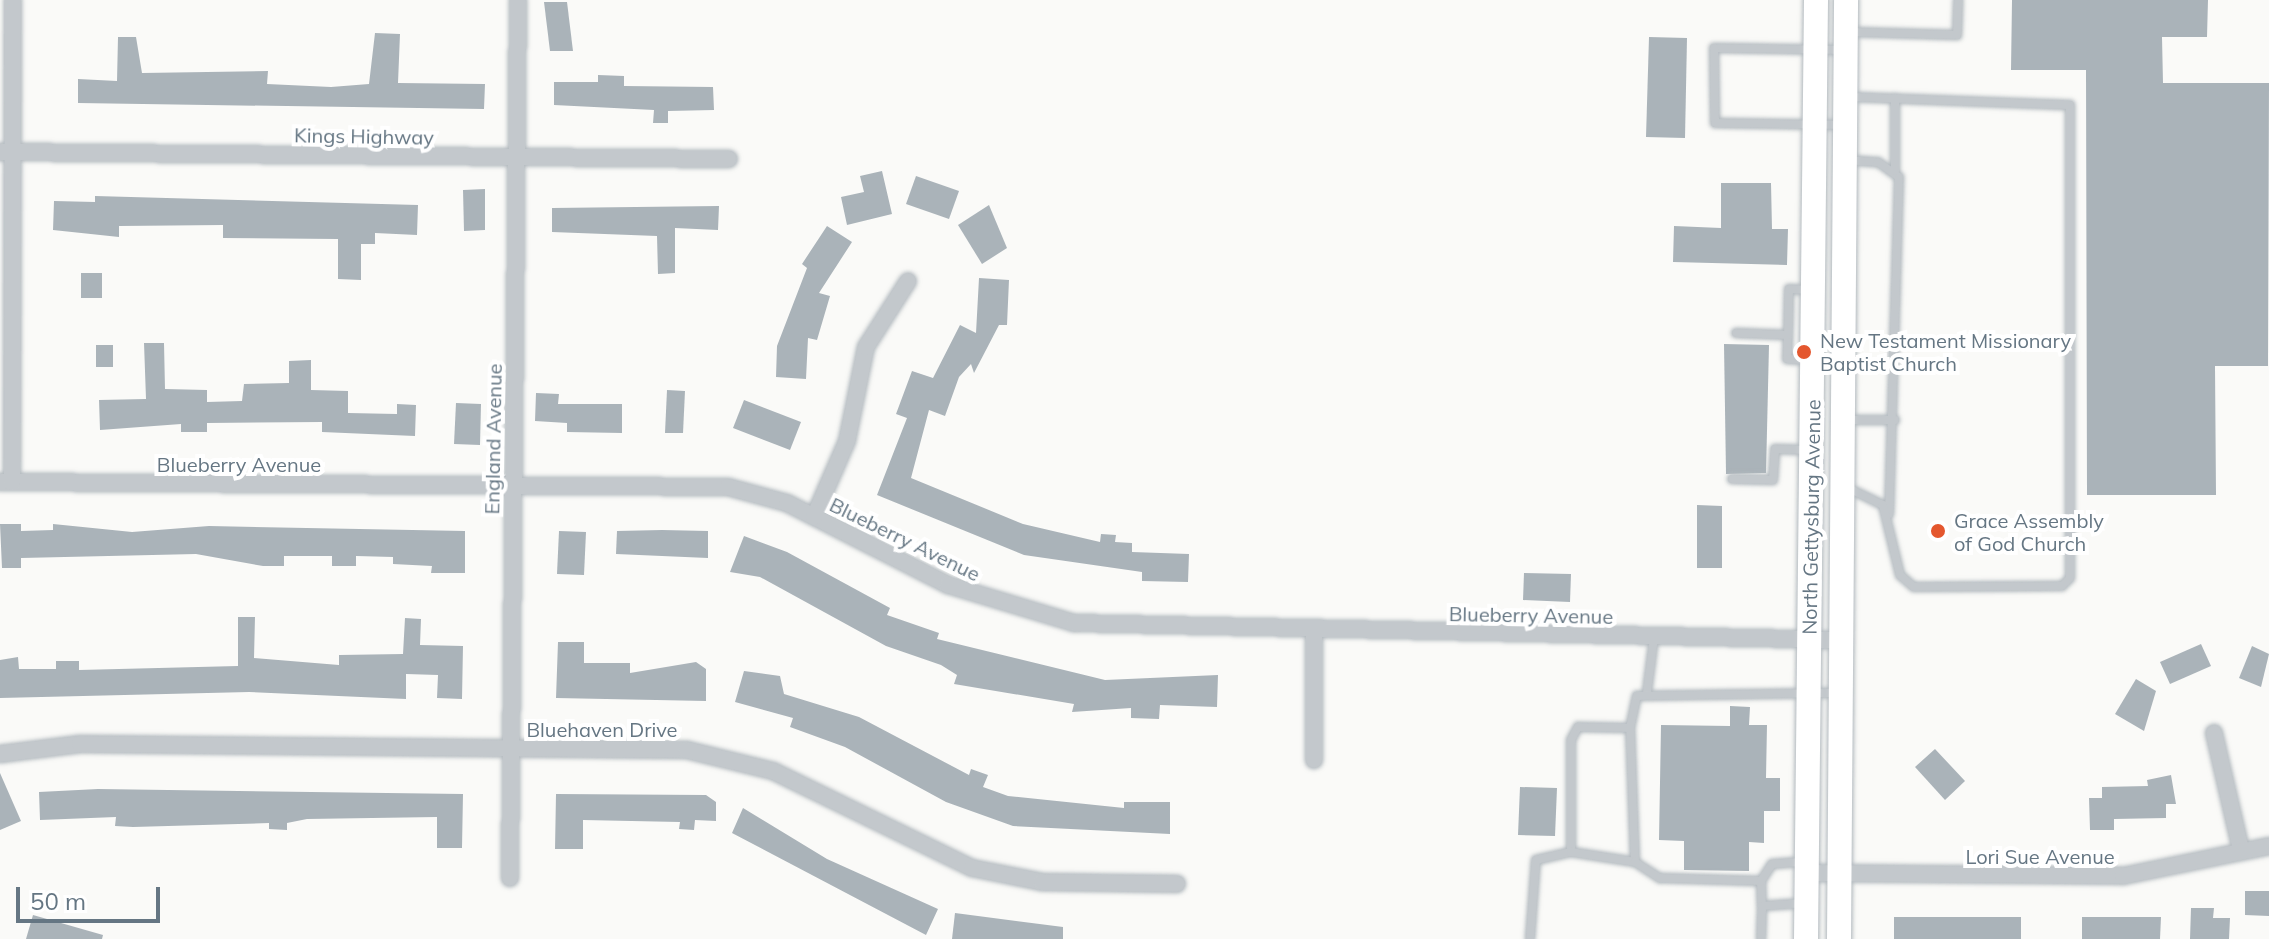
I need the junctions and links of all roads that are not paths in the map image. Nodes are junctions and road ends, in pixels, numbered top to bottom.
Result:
1 (13, 0) edge
2 (518, 0) edge
3 (1816, 0) edge
4 (1846, 0) edge
5 (1958, 0) edge
6 (1847, 41) junction
7 (1816, 49) junction
8 (1815, 96) junction
9 (1846, 97) junction
10 (1895, 98) junction
11 (1815, 124) junction
12 (1846, 125) junction
13 (6, 152) edge
14 (516, 157) junction
15 (729, 159) dead end
16 (1815, 159) junction
17 (1846, 160) junction
18 (1895, 171) junction
19 (908, 281) dead end
20 (1813, 290) junction
21 (1736, 333) dead end
22 (1788, 335) junction
23 (1812, 360) junction
24 (1812, 419) junction
25 (1844, 420) junction
26 (1895, 420) junction
27 (1811, 450) junction
28 (1732, 479) dead end
29 (6, 482) edge
30 (1811, 485) junction
31 (513, 486) junction
32 (1843, 486) junction
33 (1889, 514) junction
34 (814, 517) junction
35 (1314, 632) junction
36 (1654, 637) junction
37 (1809, 637) junction
38 (1842, 640) junction
39 (1647, 692) junction
40 (1842, 693) junction
41 (1809, 697) junction
42 (1630, 728) junction
43 (2214, 733) dead end
44 (511, 749) junction
45 (0, 754) edge
46 (1314, 760) dead end
47 (2269, 846) edge
48 (2241, 850) junction
49 (1571, 852) junction
50 (1635, 862) junction
51 (1807, 867) junction
52 (1840, 873) junction
53 (510, 878) dead end
54 (1761, 881) junction
55 (1177, 884) dead end
56 (1806, 903) junction
57 (1762, 906) junction
58 (1530, 939) edge
59 (1761, 939) edge
60 (1806, 939) edge
61 (1839, 939) edge

1 - 13 street
2 - 14 street, England Avenue
3 - 7 main road, North Gettysburg Avenue
4 - 6 main road, North Gettysburg Avenue
5 - 6 lane
6 - 7 lane
6 - 9 main road, North Gettysburg Avenue
7 - 8 main road, North Gettysburg Avenue
7 - 11 lane
8 - 9 main road
8 - 11 main road, North Gettysburg Avenue
9 - 10 lane
9 - 12 main road, North Gettysburg Avenue
10 - 18 lane
10 - 33 lane
11 - 12 lane
11 - 16 main road, North Gettysburg Avenue
12 - 17 main road, North Gettysburg Avenue
13 - 14 street, Kings Highway
13 - 29 street
14 - 15 street, Kings Highway
14 - 31 street, England Avenue
16 - 17 main road
16 - 20 main road, North Gettysburg Avenue
17 - 18 lane
17 - 25 main road, North Gettysburg Avenue
18 - 26 lane
19 - 34 street
20 - 22 lane
20 - 23 main road, North Gettysburg Avenue
21 - 22 lane
22 - 23 lane
23 - 24 main road, North Gettysburg Avenue
24 - 25 main road
24 - 27 main road, North Gettysburg Avenue
25 - 26 lane
25 - 32 main road, North Gettysburg Avenue
26 - 33 lane
27 - 28 lane
27 - 30 main road, North Gettysburg Avenue
29 - 31 street, Blueberry Avenue
30 - 32 main road
30 - 37 main road, North Gettysburg Avenue
31 - 34 street, Blueberry Avenue
31 - 44 street, England Avenue
32 - 33 lane
32 - 38 main road, North Gettysburg Avenue
34 - 35 street, Blueberry Avenue
35 - 36 street, Blueberry Avenue
35 - 46 street
36 - 37 street, Blueberry Avenue
36 - 39 lane
37 - 38 street, Blueberry Avenue
37 - 41 main road, North Gettysburg Avenue
38 - 40 main road, North Gettysburg Avenue
39 - 41 lane
39 - 42 lane
40 - 41 lane
40 - 52 main road, North Gettysburg Avenue
41 - 51 main road, North Gettysburg Avenue
42 - 49 lane
42 - 50 lane
43 - 48 street
44 - 45 street, Bluehaven Drive
44 - 53 street, England Avenue
44 - 55 street, Bluehaven Drive
47 - 48 street, Lori Sue Avenue
48 - 52 street, Lori Sue Avenue
49 - 50 lane
49 - 58 lane
50 - 54 lane
51 - 52 street, Lori Sue Avenue
51 - 54 lane
51 - 56 main road, North Gettysburg Avenue
52 - 61 main road, North Gettysburg Avenue
54 - 57 lane
56 - 57 lane
56 - 60 main road, North Gettysburg Avenue
57 - 59 lane

